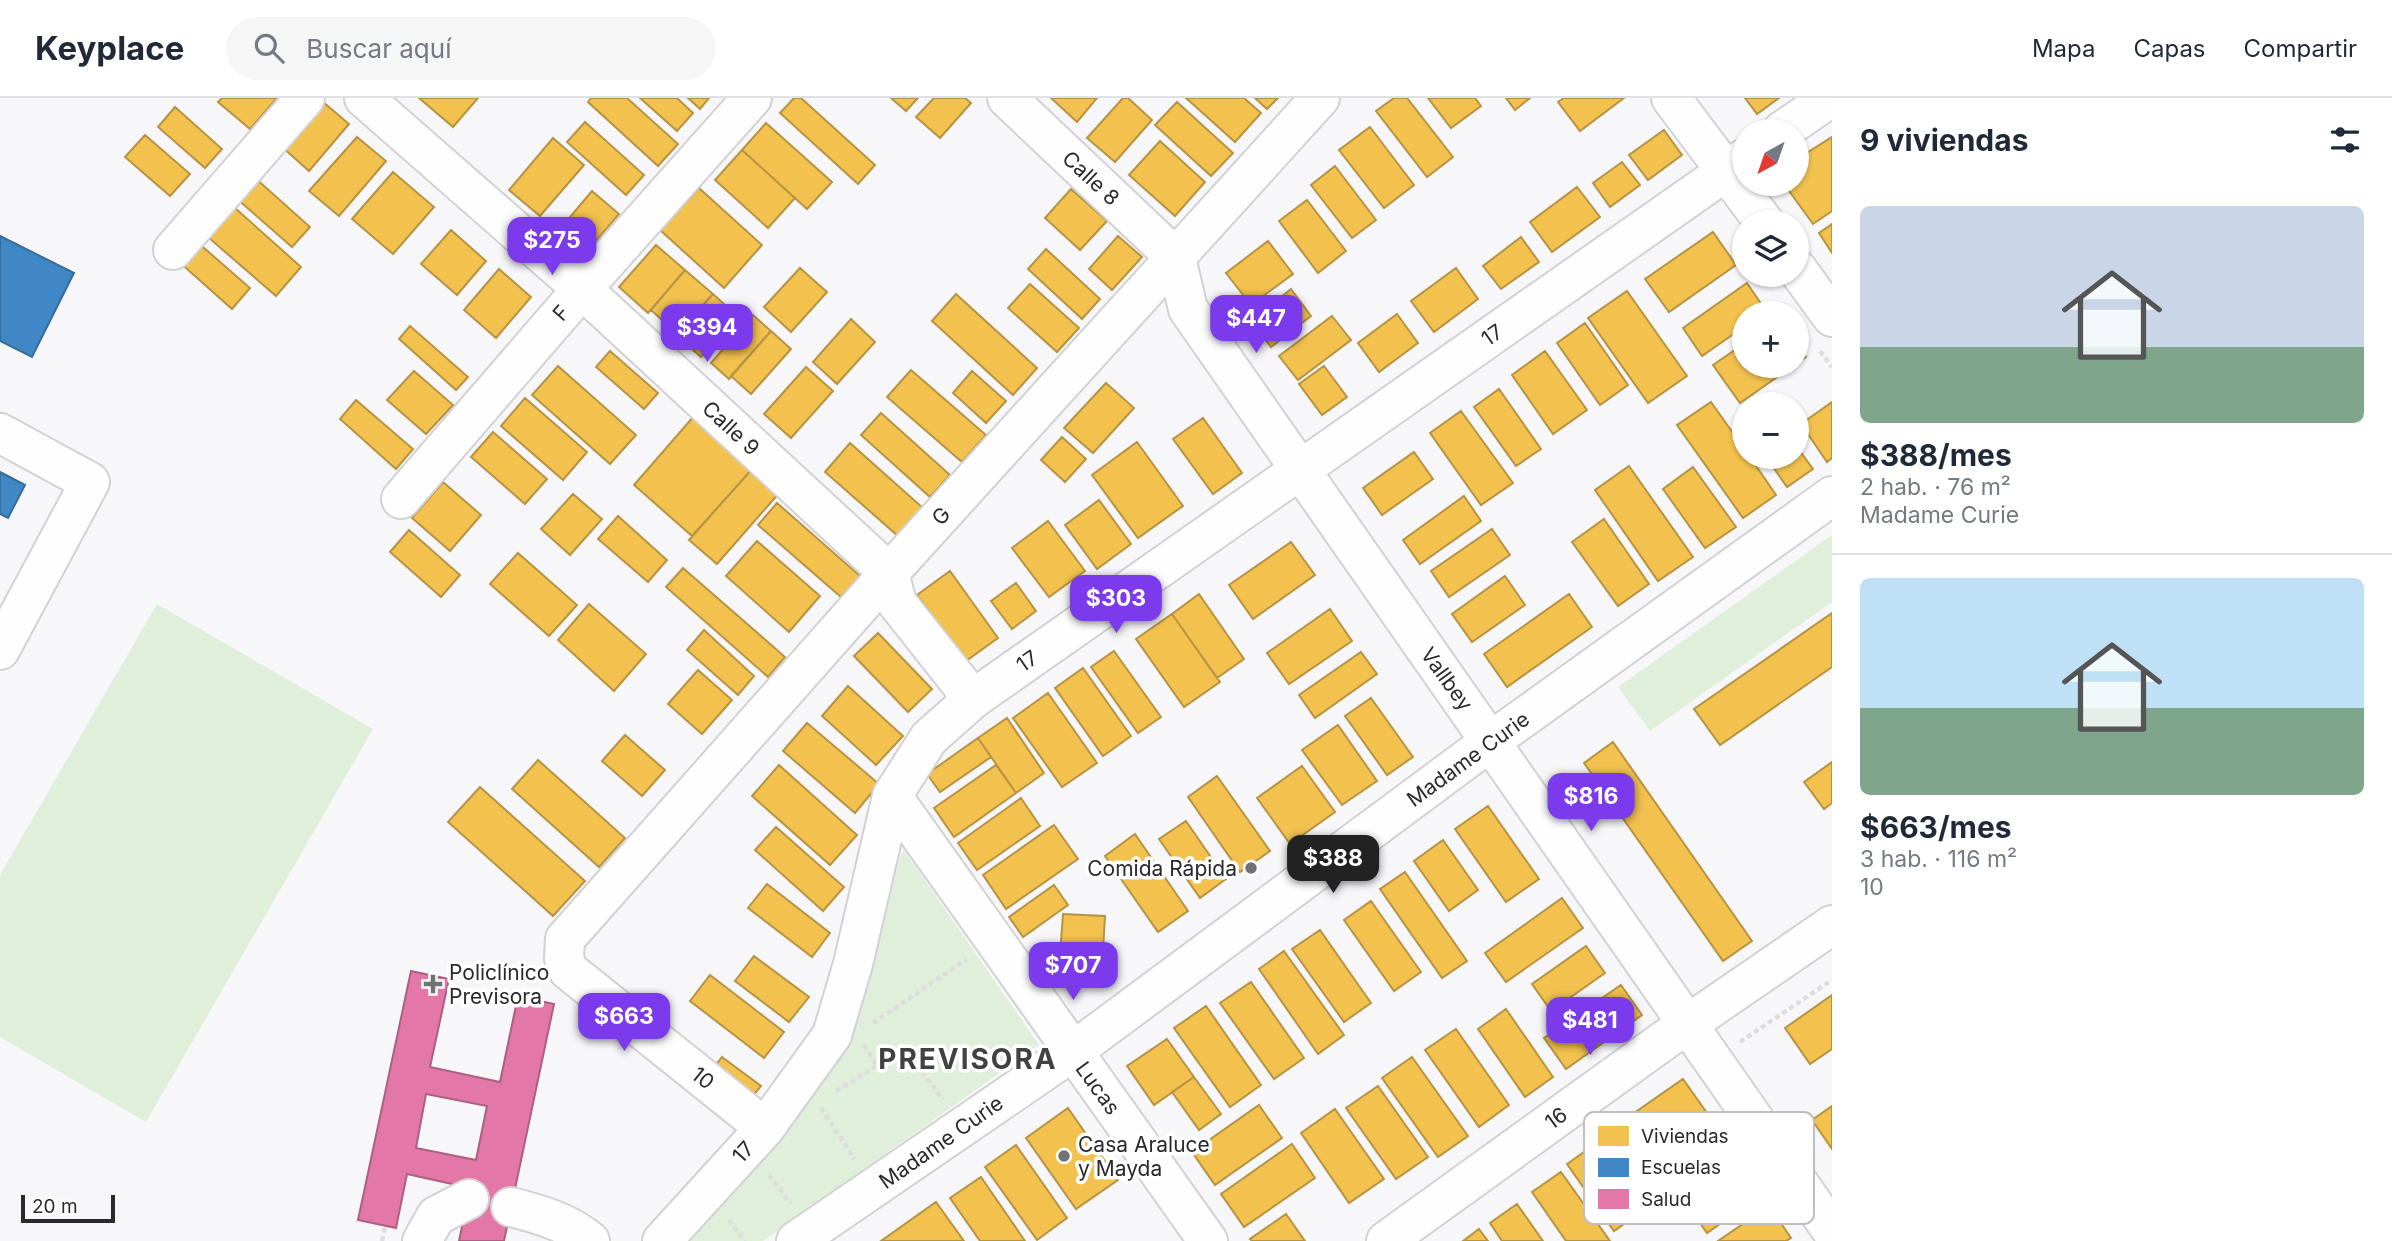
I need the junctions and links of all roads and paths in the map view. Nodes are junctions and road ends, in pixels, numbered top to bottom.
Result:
1 (304, 98) edge
2 (364, 98) edge
3 (752, 98) edge
4 (1007, 98) edge
5 (1320, 98) edge
6 (1671, 98) edge
7 (1830, 98) edge
8 (1799, 119) edge
9 (1732, 160) edge
10 (1732, 167) edge
11 (173, 250) dead end
12 (1176, 258) junction
13 (1809, 285) edge
14 (582, 289) junction
15 (1832, 317) edge
16 (0, 433) edge
17 (1299, 470) junction
18 (1832, 496) edge
19 (401, 499) dead end
20 (889, 573) junction
21 (0, 650) edge
22 (973, 699) junction
23 (1491, 741) junction
24 (892, 796) junction
25 (1832, 925) edge
26 (565, 939) joint
27 (969, 958) dead end
28 (1832, 979) edge
29 (1688, 1023) junction
30 (868, 1027) dead end
31 (864, 1044) dead end
32 (1072, 1052) junction
33 (1714, 1060) junction
34 (877, 1065) junction
35 (827, 1097) dead end
36 (817, 1103) dead end
37 (945, 1104) dead end
38 (1750, 1112) edge
39 (763, 1146) junction
40 (860, 1166) dead end
41 (468, 1199) dead end
42 (1814, 1205) edge
43 (511, 1207) dead end
44 (722, 1211) dead end
45 (796, 1226) edge
46 (385, 1227) dead end
47 (1832, 1231) edge
48 (382, 1241) edge
49 (422, 1241) edge
50 (590, 1241) edge
51 (662, 1241) edge
52 (745, 1241) edge
53 (1208, 1241) edge
54 (1385, 1241) edge

1 - 11 street
2 - 14 street, Calle 9
3 - 14 street, F
4 - 12 street, Calle 8
5 - 12 street, G
6 - 9 street
7 - 8 street
10 - 17 street, 17
12 - 17 street, Vallbey
12 - 20 street, G
13 - 15 street
14 - 19 street, F
14 - 20 street, Calle 9
16 - 21 street
17 - 22 street, 17
17 - 23 street, Vallbey
18 - 23 street, Madame Curie
20 - 22 street, Calle 9
20 - 26 street, G
22 - 24 street, 17
23 - 29 street, Vallbey
23 - 32 street, Madame Curie
24 - 32 street, Lucas
24 - 39 street, 17
25 - 29 street, 16
26 - 39 street, 10
27 - 30 path
28 - 33 path
29 - 33 street, Vallbey
29 - 54 street, 16
31 - 34 path
32 - 45 street, Madame Curie
32 - 53 street, Lucas
33 - 38 street, Vallbey
34 - 35 path
34 - 37 path
36 - 40 path
39 - 45 path
39 - 51 street, 17
41 - 49 street
42 - 47 street, Vallbey
43 - 50 street
44 - 52 path
46 - 48 path

